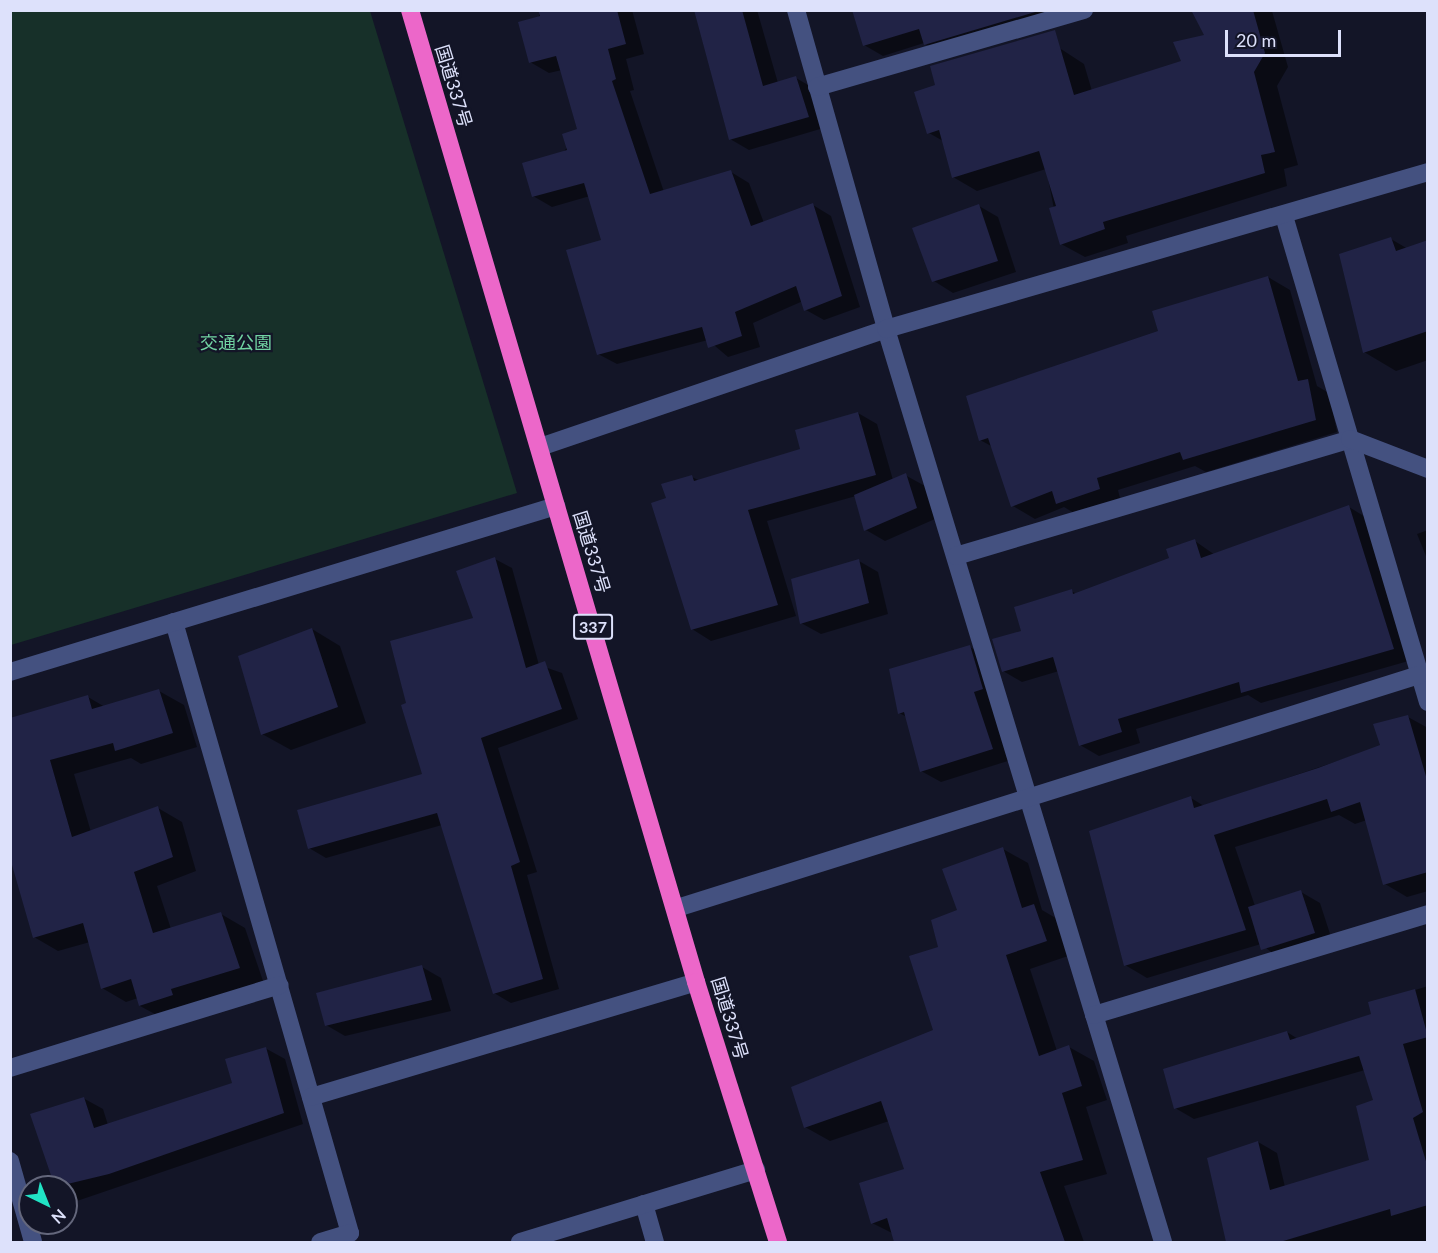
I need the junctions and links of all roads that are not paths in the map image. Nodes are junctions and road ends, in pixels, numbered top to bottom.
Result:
1 (410, 10) edge
2 (796, 10) edge
3 (1084, 10) edge
4 (817, 87) junction
5 (1428, 172) edge
6 (1284, 216) junction
7 (886, 329) junction
8 (1350, 439) junction
9 (540, 447) junction
10 (1428, 469) edge
11 (556, 506) junction
12 (956, 556) junction
13 (174, 622) junction
14 (10, 672) edge
15 (1419, 675) junction
16 (1428, 702) edge
17 (1028, 798) junction
18 (677, 908) junction
19 (1428, 914) edge
20 (696, 982) junction
21 (279, 985) junction
22 (1094, 1015) junction
23 (10, 1068) edge
24 (311, 1097) junction
25 (10, 1161) edge
26 (756, 1170) junction
27 (644, 1204) junction
28 (33, 1242) edge
29 (320, 1242) edge
30 (520, 1242) edge
31 (655, 1242) edge
32 (778, 1242) edge
33 (1163, 1242) edge

1 - 9 highway, 国道337号 / 337
2 - 4 street
3 - 4 street
4 - 7 street
5 - 6 street
6 - 7 street
6 - 8 street
7 - 9 street
7 - 12 street
8 - 10 street
8 - 12 street
8 - 15 street
9 - 11 highway, 国道337号 / 337
11 - 13 street
11 - 18 highway, 国道337号 / 337
12 - 17 street
13 - 14 street
13 - 21 street
15 - 16 street
15 - 17 street
17 - 18 street
17 - 22 street
18 - 20 highway, 国道337号 / 337
19 - 22 street
20 - 24 street
20 - 26 highway, 国道337号 / 337
21 - 23 street
21 - 24 street
22 - 33 street
24 - 29 street
25 - 28 street
26 - 27 street
26 - 32 highway, 国道337号 / 337
27 - 30 street
27 - 31 street

